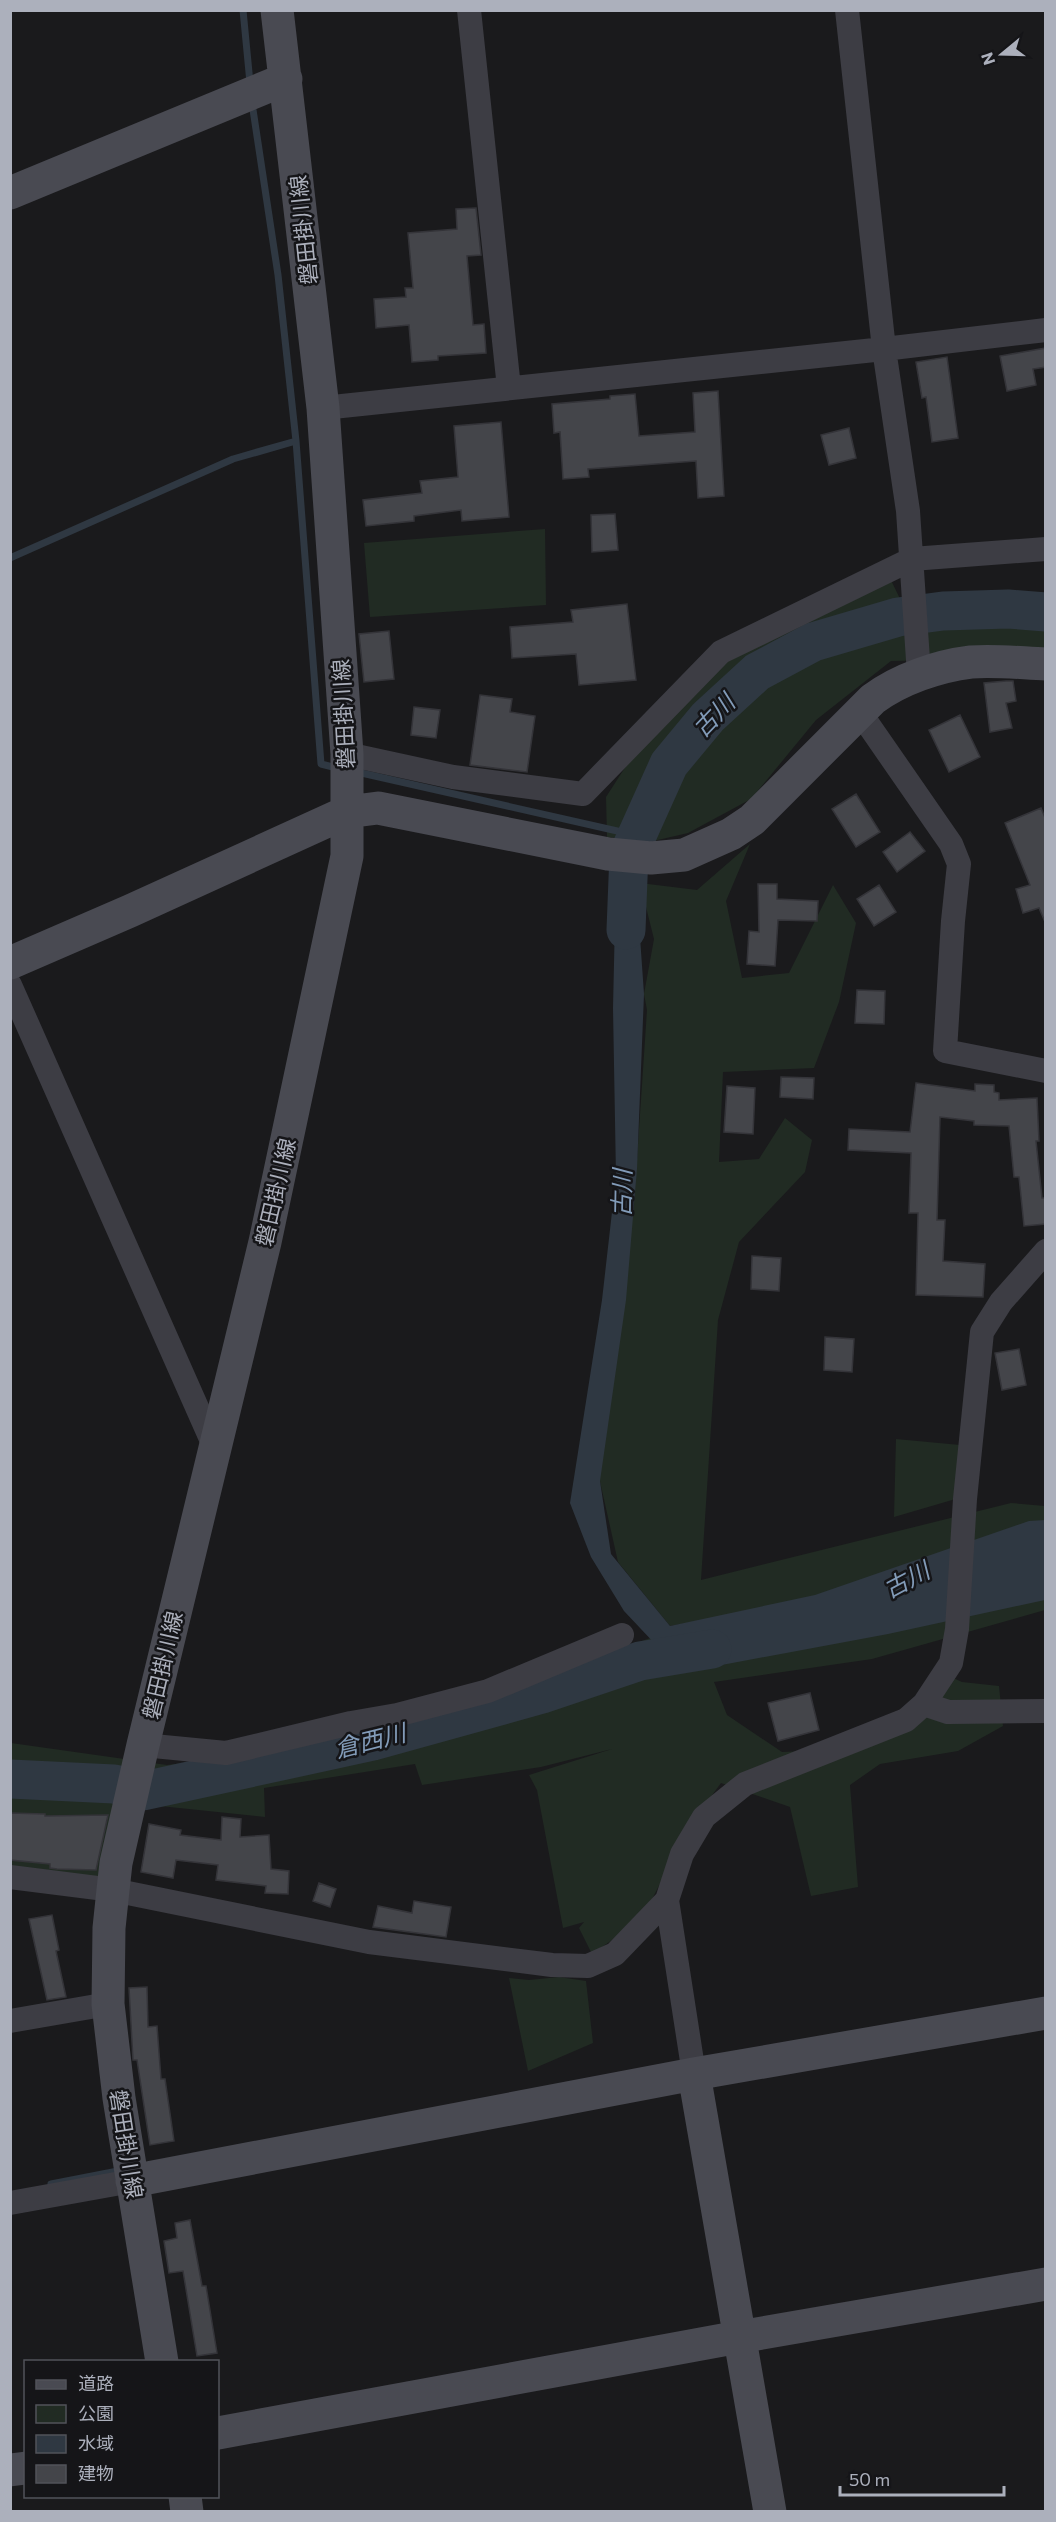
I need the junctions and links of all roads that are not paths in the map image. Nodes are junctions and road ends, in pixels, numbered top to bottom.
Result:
1 (278, 10) edge
2 (469, 10) edge
3 (847, 10) edge
4 (286, 79) junction
5 (10, 193) edge
6 (1046, 330) edge
7 (884, 349) junction
8 (509, 388) junction
9 (323, 408) junction
10 (1046, 549) edge
11 (912, 559) junction
12 (1046, 664) edge
13 (918, 669) junction
14 (861, 714) junction
15 (347, 754) junction
16 (347, 812) junction
17 (10, 963) edge
18 (10, 985) edge
19 (1046, 1071) edge
20 (1046, 1251) edge
21 (215, 1448) junction
22 (622, 1635) dead end
23 (924, 1704) junction
24 (1046, 1711) edge
25 (143, 1745) junction
26 (10, 1877) edge
27 (113, 1890) junction
28 (667, 1900) junction
29 (108, 2004) junction
30 (1046, 2013) edge
31 (10, 2021) edge
32 (694, 2074) junction
33 (132, 2181) junction
34 (10, 2203) edge
35 (1046, 2284) edge
36 (739, 2337) junction
37 (162, 2360) edge
38 (219, 2433) edge
39 (770, 2511) edge

1 - 4 street, 磐田掛川線
2 - 8 street
3 - 7 street
4 - 5 street
4 - 9 street, 磐田掛川線
6 - 7 street
7 - 8 street
7 - 11 street
8 - 9 street
9 - 15 street, 磐田掛川線
10 - 11 street
11 - 13 street
11 - 15 street
12 - 13 street
13 - 14 street
14 - 16 street
14 - 19 street
15 - 16 street, 磐田掛川線
16 - 17 street
16 - 21 street, 磐田掛川線
18 - 21 street
20 - 23 street
21 - 25 street, 磐田掛川線
22 - 25 street
23 - 24 street
23 - 28 street
25 - 27 street, 磐田掛川線
26 - 27 street
27 - 28 street
27 - 29 street, 磐田掛川線
28 - 32 street
29 - 31 street
29 - 33 street, 磐田掛川線
30 - 32 street
32 - 33 street
32 - 36 street
33 - 34 street
33 - 37 street, 磐田掛川線
35 - 36 street
36 - 38 street
36 - 39 street

